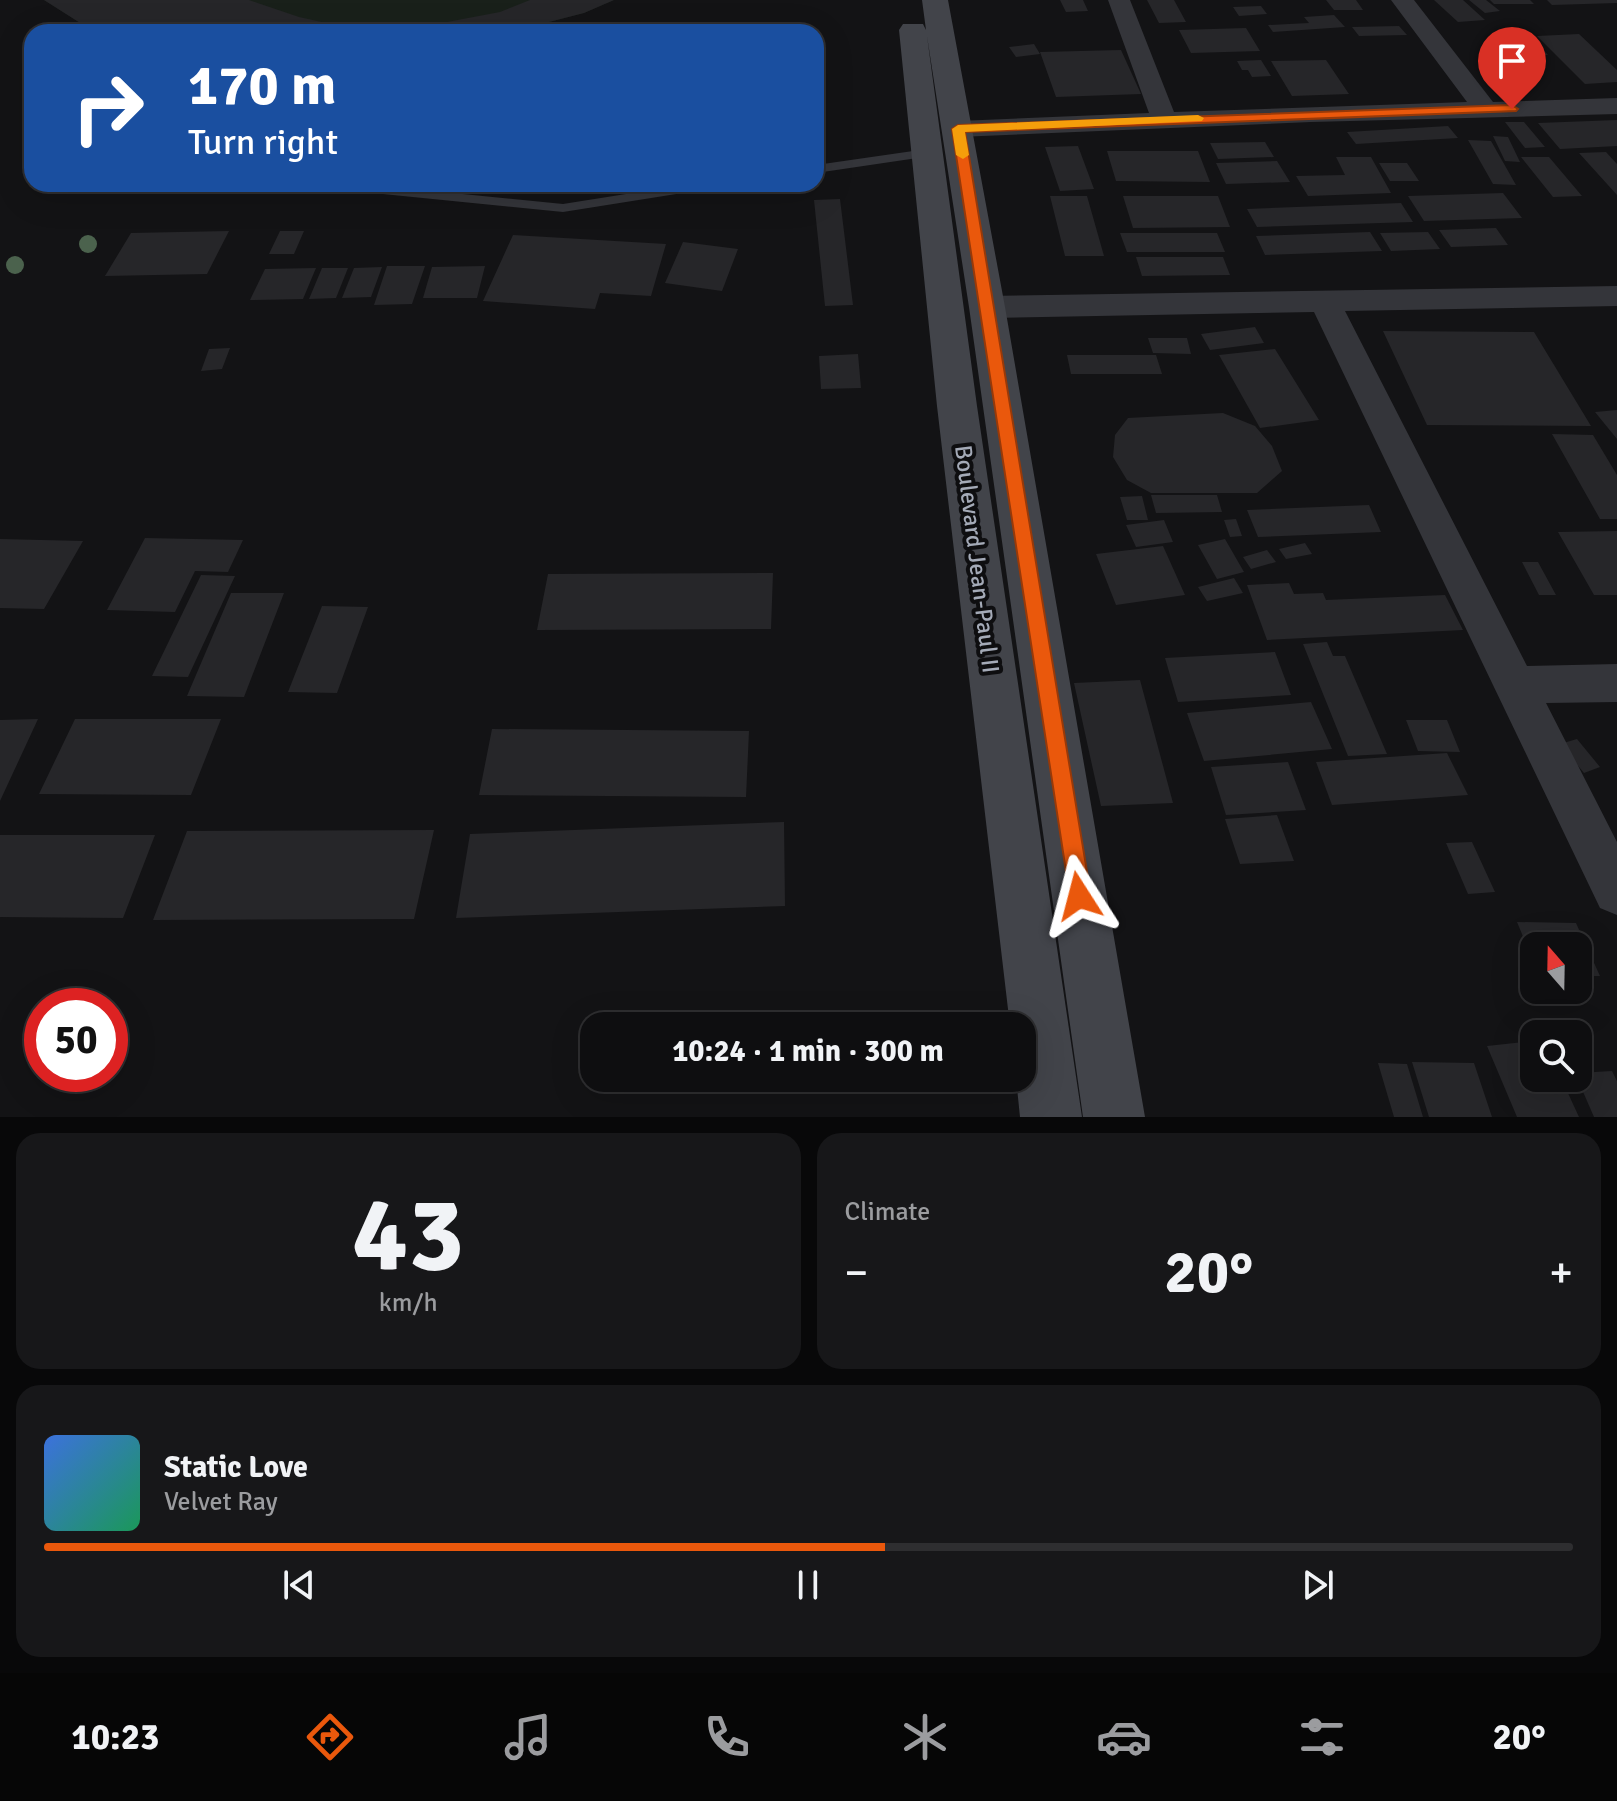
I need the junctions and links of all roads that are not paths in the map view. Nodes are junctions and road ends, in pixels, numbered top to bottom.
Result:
1 (910, 0) edge
2 (935, 0) edge
3 (1119, 0) edge
4 (1402, 0) edge
5 (1617, 106) edge
6 (1485, 109) junction
7 (1164, 119) junction
8 (943, 141) junction
9 (824, 167) edge
10 (403, 192) edge
11 (664, 192) edge
12 (1617, 296) edge
13 (1325, 302) junction
14 (987, 307) junction
15 (1617, 683) edge
16 (1516, 685) junction
17 (1617, 891) edge
18 (1051, 1117) edge
19 (1114, 1117) edge

1 - 8 main road, Boulevard Jean-Paul II
2 - 8 main road, Boulevard Jean-Paul II
3 - 7 street
4 - 6 street
5 - 6 street
6 - 7 street
7 - 8 street
8 - 9 lane
8 - 14 main road, Boulevard Jean-Paul II
8 - 18 main road, Boulevard Jean-Paul II
10 - 11 lane
12 - 13 street
13 - 14 street
13 - 16 street
14 - 19 main road, Boulevard Jean-Paul II
15 - 16 street
16 - 17 street

